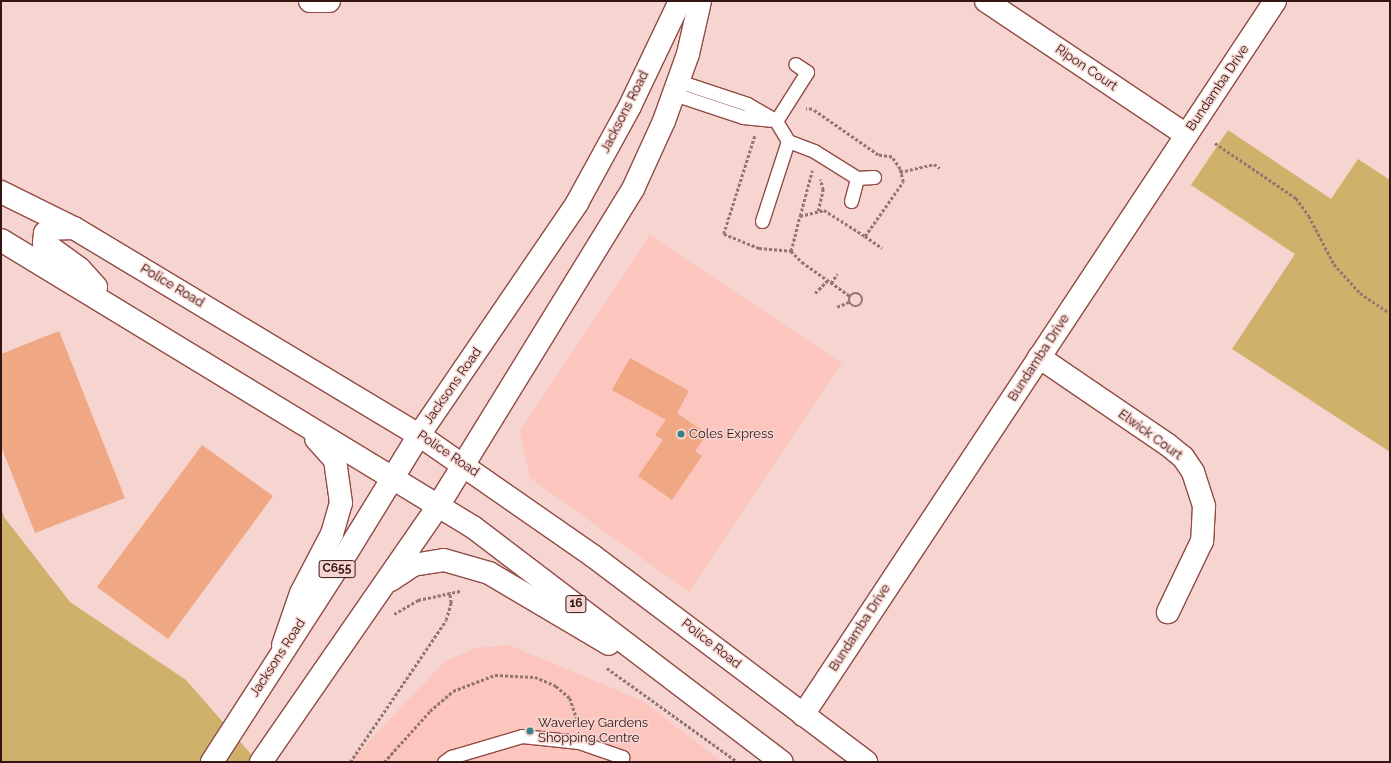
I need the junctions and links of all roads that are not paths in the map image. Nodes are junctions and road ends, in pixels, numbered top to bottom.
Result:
1 (310, 1) edge
2 (330, 1) edge
3 (680, 1) edge
4 (700, 1) edge
5 (986, 1) edge
6 (1275, 1) edge
7 (795, 64) dead end
8 (676, 87) junction
9 (776, 121) junction
10 (1186, 135) junction
11 (788, 141) junction
12 (874, 177) dead end
13 (857, 178) junction
14 (1, 192) edge
15 (851, 201) dead end
16 (762, 221) dead end
17 (74, 228) junction
18 (1, 240) edge
19 (109, 303) junction
20 (1039, 357) junction
21 (300, 421) junction
22 (419, 435) junction
23 (465, 464) junction
24 (394, 479) junction
25 (438, 506) junction
26 (384, 584) junction
27 (1168, 612) dead end
28 (279, 658) junction
29 (710, 707) junction
30 (803, 715) junction
31 (212, 762) edge
32 (261, 762) edge
33 (444, 762) edge
34 (620, 762) edge
35 (782, 762) edge
36 (866, 762) edge

1 - 2 main road
3 - 22 main road, Jacksons Road
4 - 8 main road
5 - 10 main road, Ripon Court
6 - 10 main road, Bundamba Drive
7 - 9 lane
8 - 9 lane
8 - 23 main road
9 - 11 lane
10 - 20 main road, Bundamba Drive
11 - 13 lane
11 - 16 lane
12 - 13 lane
13 - 15 lane
14 - 17 main road, Police Road
17 - 19 main road
17 - 22 main road, Police Road
18 - 19 main road, 16
19 - 21 main road, 16
20 - 27 main road, Elwick Court
20 - 30 main road, Bundamba Drive
21 - 24 main road, 16
21 - 28 main road
22 - 23 main road, Police Road
22 - 24 main road, Jacksons Road / C655
23 - 25 main road
23 - 30 main road, Police Road
24 - 25 main road, 16
24 - 28 main road, Jacksons Road / C655
25 - 26 main road
25 - 29 main road, 16
26 - 29 main road
26 - 32 main road
28 - 31 main road, Jacksons Road / C655
29 - 35 main road, 16
30 - 36 main road, Police Road
33 - 34 lane

